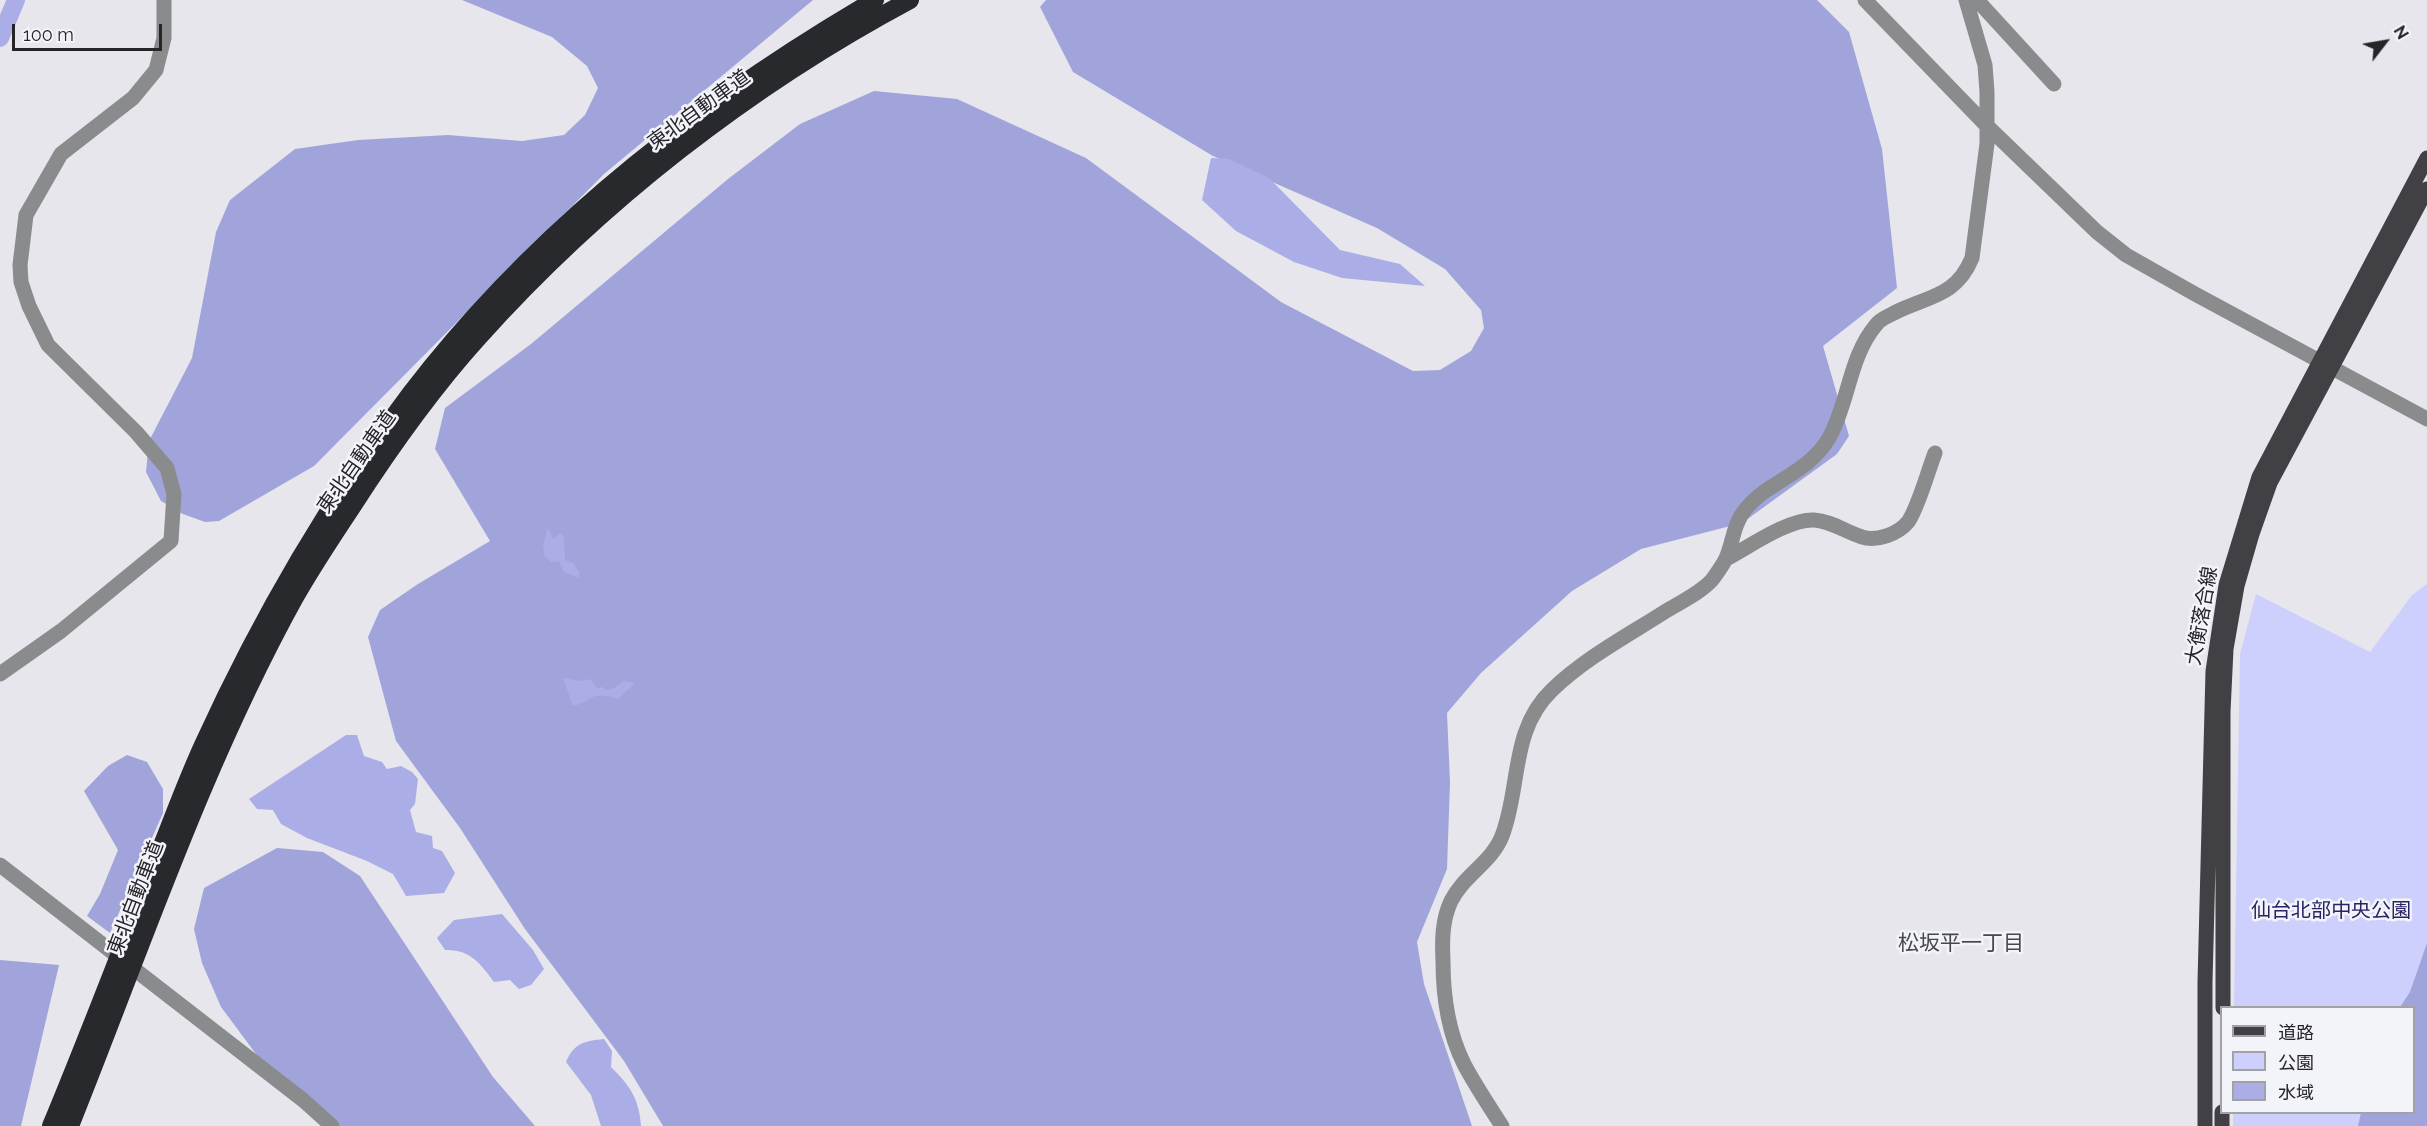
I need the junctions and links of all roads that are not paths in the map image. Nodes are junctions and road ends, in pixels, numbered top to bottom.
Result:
1 (164, 0) edge
2 (875, 0) edge
3 (910, 0) edge
4 (1865, 0) edge
5 (1966, 0) edge
6 (1977, 0) edge
7 (2054, 84) dead end
8 (1986, 125) junction
9 (2427, 158) edge
10 (2427, 189) edge
11 (2326, 364) junction
12 (2427, 418) edge
13 (1935, 453) dead end
14 (1726, 560) junction
15 (0, 674) edge
16 (0, 865) edge
17 (118, 983) junction
18 (2223, 1006) edge
19 (51, 1126) edge
20 (70, 1126) edge
21 (332, 1126) edge
22 (1502, 1126) edge
23 (2205, 1126) edge

1 - 15 street
2 - 17 highway, 東北自動車道
3 - 17 highway, 東北自動車道
4 - 8 street
5 - 8 street
6 - 7 street
8 - 11 street
8 - 14 street
9 - 11 main road, 大衡落合線
10 - 11 main road, 大衡落合線
11 - 12 street
11 - 18 main road, 大衡落合線
11 - 23 main road, 大衡落合線
13 - 14 street
14 - 22 street
16 - 21 street
17 - 19 highway, 東北自動車道
17 - 20 highway, 東北自動車道

